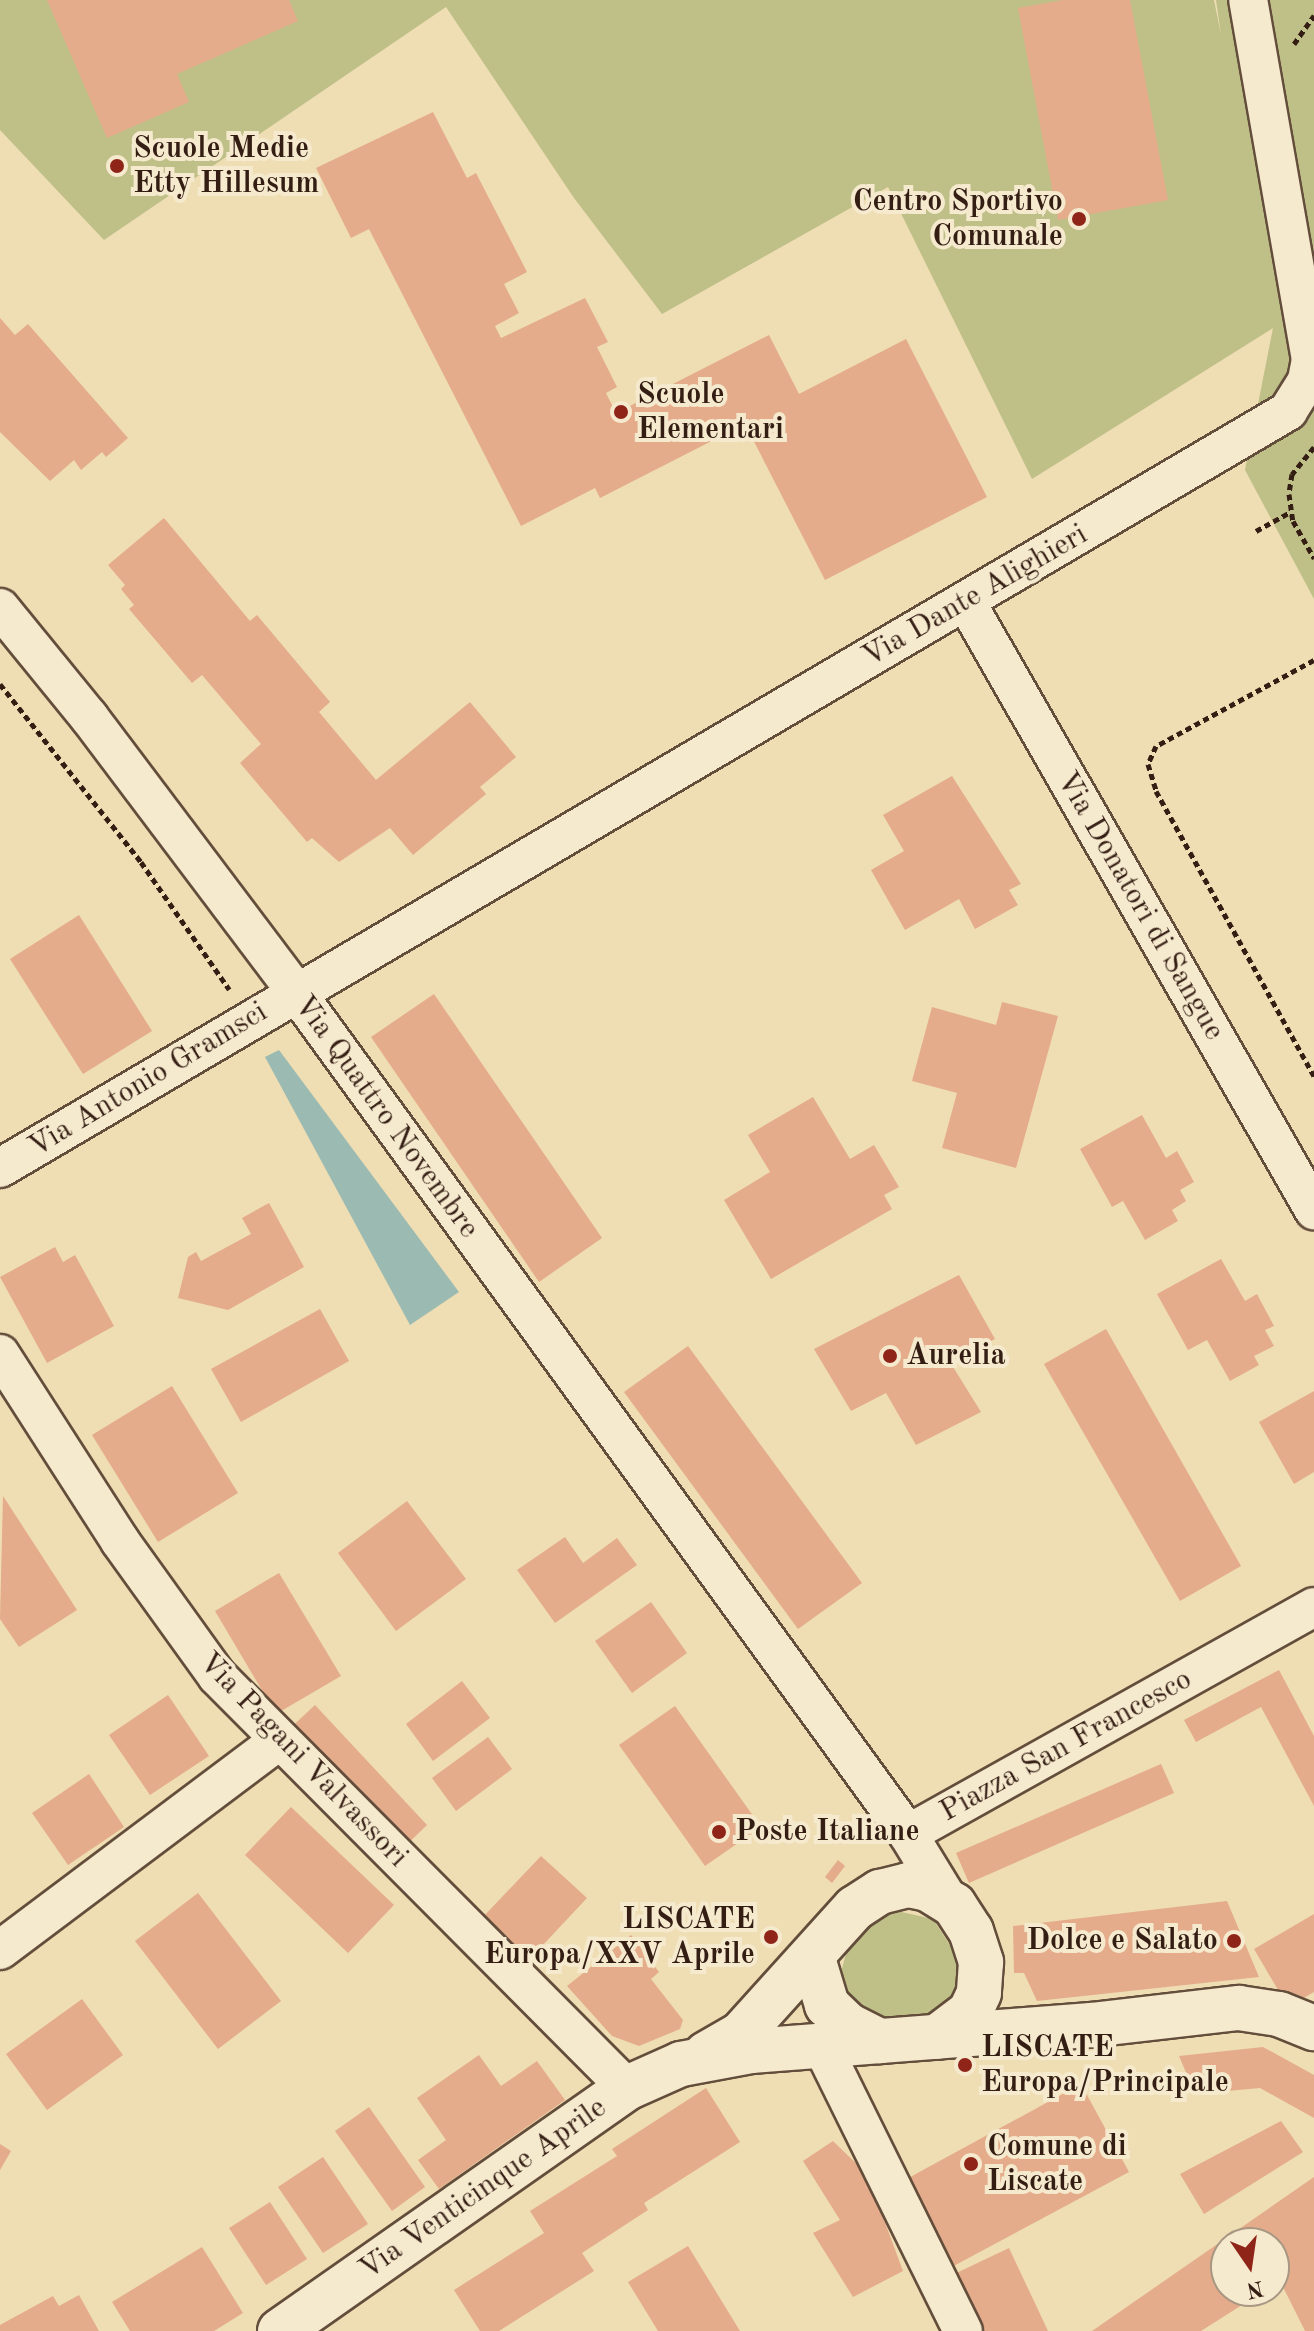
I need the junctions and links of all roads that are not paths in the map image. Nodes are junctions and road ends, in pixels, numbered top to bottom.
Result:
1 (1248, 0) edge
2 (966, 602) junction
3 (0, 608) edge
4 (296, 992) junction
5 (0, 1168) edge
6 (1314, 1210) edge
7 (0, 1354) edge
8 (1314, 1607) edge
9 (760, 1636) joint
10 (277, 1742) junction
11 (908, 1834) junction
12 (871, 1897) junction
13 (947, 1898) junction
14 (975, 1942) junction
15 (0, 1950) edge
16 (817, 1955) junction
17 (1053, 2028) junction
18 (1314, 2028) edge
19 (937, 2037) junction
20 (880, 2041) junction
21 (822, 2046) junction
22 (693, 2060) junction
23 (627, 2088) junction
24 (280, 2331) edge
25 (963, 2331) edge

1 - 2 street, Via Dante Alighieri
2 - 4 street, Via Dante Alighieri
2 - 6 street, Via Donatori di Sangue
3 - 4 street, Via Quattro Novembre
4 - 5 street, Via Antonio Gramsci
4 - 9 street, Via Quattro Novembre
7 - 10 street, Via Pagani Valvassori
8 - 11 street, Piazza San Francesco
9 - 11 street, Piazza San Francesco
10 - 15 street
10 - 23 street, Via Pagani Valvassori
11 - 12 street
11 - 13 street
12 - 13 street
12 - 16 street
13 - 14 street
14 - 17 street
14 - 19 street
16 - 20 street
16 - 21 street
16 - 22 street, Via Venticinque Aprile
17 - 18 street
17 - 19 street
19 - 20 street
20 - 21 street, Via Venticinque Aprile
21 - 22 street, Via Venticinque Aprile
21 - 25 street
22 - 23 street, Via Venticinque Aprile
23 - 24 street, Via Venticinque Aprile

